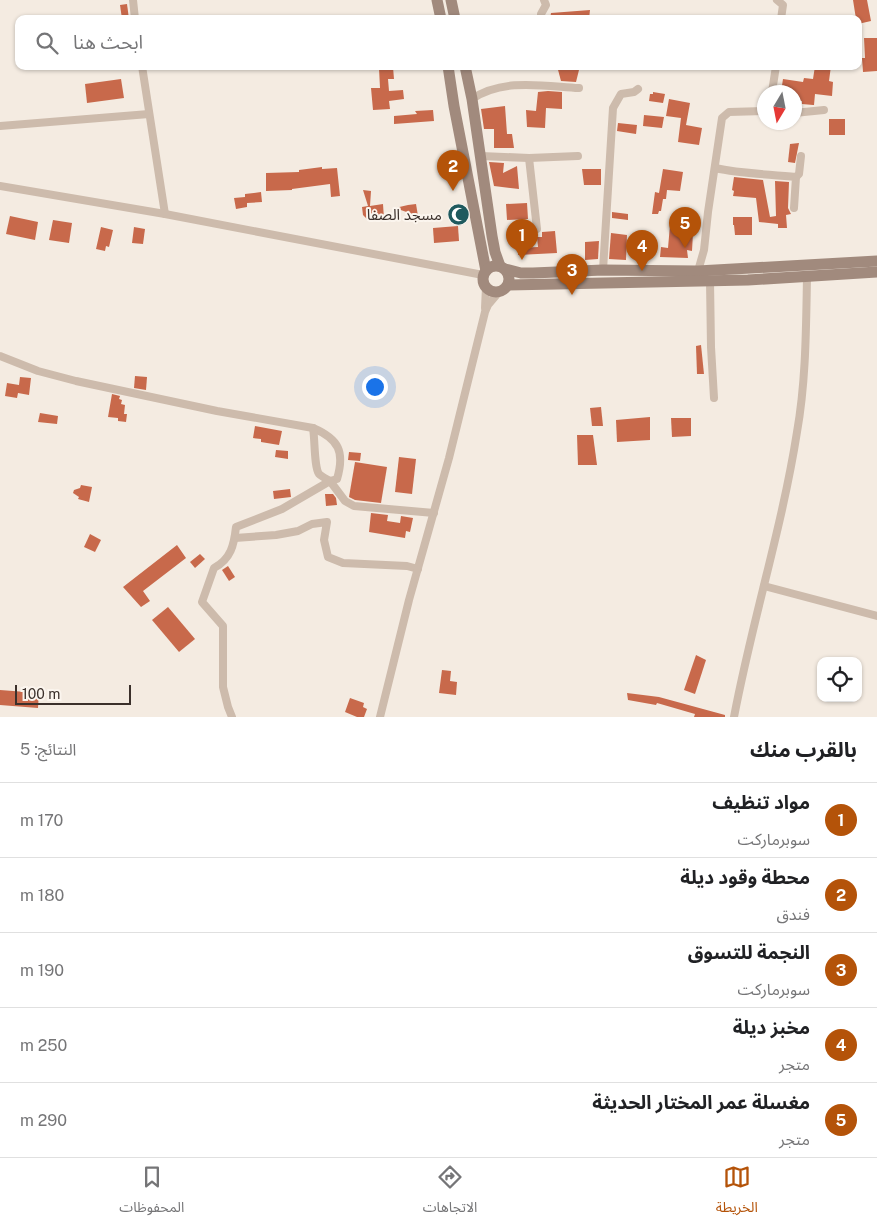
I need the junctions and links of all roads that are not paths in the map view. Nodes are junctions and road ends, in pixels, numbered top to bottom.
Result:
1 (133, 0) edge
2 (437, 0) edge
3 (451, 0) edge
4 (544, 0) edge
5 (777, 0) edge
6 (135, 15) edge
7 (439, 15) edge
8 (454, 15) edge
9 (541, 15) edge
10 (781, 15) edge
11 (143, 70) edge
12 (449, 70) edge
13 (466, 70) edge
14 (775, 70) edge
15 (773, 85) edge
16 (579, 88) dead end
17 (638, 89) dead end
18 (472, 100) junction
19 (824, 110) dead end
20 (757, 112) edge
21 (802, 112) edge
22 (149, 114) junction
23 (0, 126) edge
24 (480, 156) junction
25 (578, 156) dead end
26 (801, 156) dead end
27 (530, 158) junction
28 (715, 168) junction
29 (796, 177) junction
30 (0, 186) edge
31 (794, 208) dead end
32 (165, 214) junction
33 (537, 229) dead end
34 (877, 261) edge
35 (503, 268) junction
36 (846, 269) junction
37 (603, 270) junction
38 (698, 270) junction
39 (877, 272) edge
40 (807, 277) junction
41 (485, 278) junction
42 (710, 281) junction
43 (504, 288) junction
44 (485, 312) junction
45 (0, 356) edge
46 (714, 398) dead end
47 (313, 428) junction
48 (330, 481) junction
49 (434, 513) junction
50 (235, 538) junction
51 (418, 569) junction
52 (764, 586) junction
53 (877, 616) edge
54 (232, 717) edge
55 (380, 717) edge
56 (734, 717) edge

1 - 6 street
2 - 7 main road
3 - 8 main road
4 - 9 street
5 - 10 street
11 - 22 street
12 - 41 main road
13 - 18 main road
14 - 15 street
16 - 18 street
17 - 37 street
18 - 24 main road
19 - 21 street
20 - 28 street
22 - 23 street
22 - 32 street
24 - 27 street
24 - 35 main road
25 - 27 street
26 - 29 street
27 - 33 street
28 - 29 street
28 - 38 street
29 - 31 street
30 - 32 street
32 - 41 street
34 - 36 main road
35 - 37 main road
35 - 41 main road
35 - 43 main road
36 - 38 main road
36 - 39 main road
36 - 40 main road
37 - 38 main road
40 - 42 main road
40 - 52 street
41 - 43 main road
41 - 44 street
42 - 43 main road
42 - 46 street
43 - 44 street
44 - 49 street
45 - 47 street
47 - 48 street
47 - 48 street
48 - 49 street
48 - 50 street
49 - 51 street
50 - 51 street
50 - 54 street
51 - 55 street
52 - 53 street
52 - 56 street

